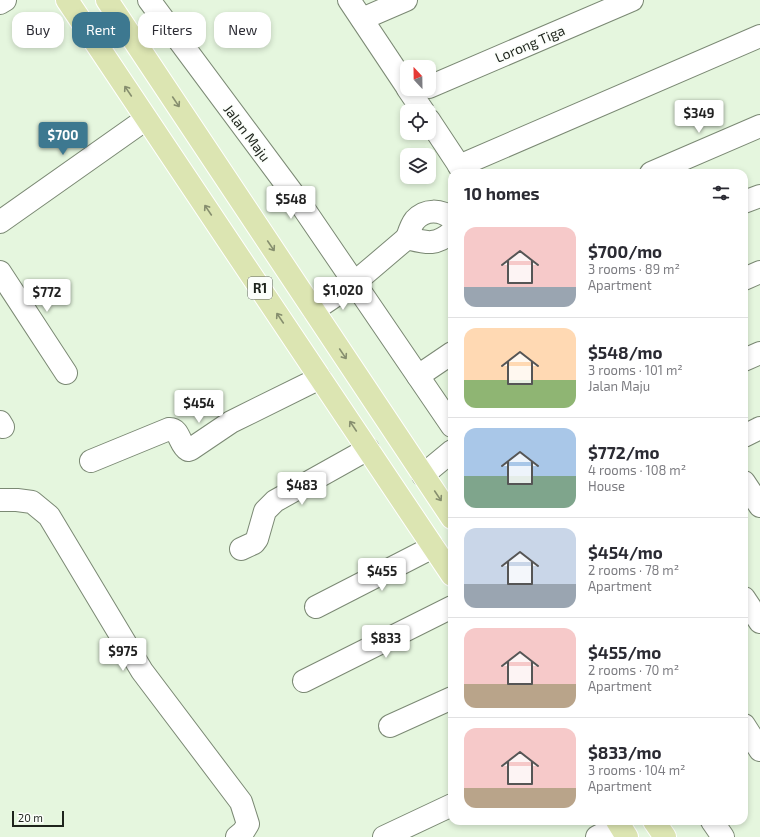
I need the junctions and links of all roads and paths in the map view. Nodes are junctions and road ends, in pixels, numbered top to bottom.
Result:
1 (5, 0) edge
2 (67, 0) edge
3 (107, 0) edge
4 (149, 0) edge
5 (349, 0) edge
6 (406, 0) edge
7 (632, 0) edge
8 (0, 3) edge
9 (362, 19) junction
10 (760, 36) edge
11 (400, 70) edge
12 (436, 85) edge
13 (146, 118) junction
14 (760, 126) edge
15 (436, 131) edge
16 (460, 169) edge
17 (463, 169) edge
18 (660, 169) edge
19 (760, 196) edge
20 (748, 200) edge
21 (448, 216) edge
22 (0, 222) edge
23 (448, 235) edge
24 (407, 238) junction
25 (0, 272) edge
26 (760, 272) edge
27 (748, 277) edge
28 (354, 283) junction
29 (314, 310) junction
30 (760, 353) edge
31 (448, 354) edge
32 (748, 358) edge
33 (66, 373) dead end
34 (418, 376) junction
35 (320, 378) junction
36 (448, 420) edge
37 (760, 428) edge
38 (748, 434) edge
39 (366, 447) junction
40 (448, 454) edge
41 (91, 461) dead end
42 (423, 475) junction
43 (748, 488) edge
44 (0, 500) edge
45 (760, 506) edge
46 (448, 512) edge
47 (428, 540) junction
48 (241, 549) dead end
49 (448, 569) edge
50 (748, 604) edge
51 (316, 607) dead end
52 (448, 609) edge
53 (760, 622) edge
54 (304, 681) dead end
55 (448, 700) edge
56 (390, 726) dead end
57 (748, 731) edge
58 (760, 750) edge
59 (448, 807) edge
60 (657, 825) edge
61 (715, 825) edge
62 (621, 828) edge
63 (237, 837) edge
64 (384, 837) edge
65 (597, 837) edge
66 (665, 837) edge
67 (723, 837) edge

1 - 8 street
13 -> 2 main road, R1
3 -> 29 main road, R1
4 - 28 street, Jalan Maju
5 - 9 street
6 - 9 street
7 - 12 street, Lorong Tiga
9 - 11 street
10 - 17 street
13 - 22 street
35 -> 13 main road, R1
14 - 18 street
15 - 16 street
19 - 20 street
21 - 24 street
23 - 24 street
24 - 28 street
25 - 33 street
26 - 27 street
28 - 29 street
28 - 34 street, Jalan Maju
29 -> 42 main road, R1
30 - 32 street
31 - 34 street
34 - 36 street, Jalan Maju
39 -> 35 main road, R1
35 - 41 street
37 - 38 street
39 - 42 main road
39 - 47 main road, R1
39 - 48 street
40 - 42 street
42 -> 46 main road, R1
42 - 47 main road
43 - 45 street
44 - 63 street
47 - 49 main road, R1
47 - 51 street
50 - 53 street
52 - 54 street
55 - 56 street
57 - 58 street
59 - 64 street
60 - 66 main road
61 - 67 street
62 - 65 street

